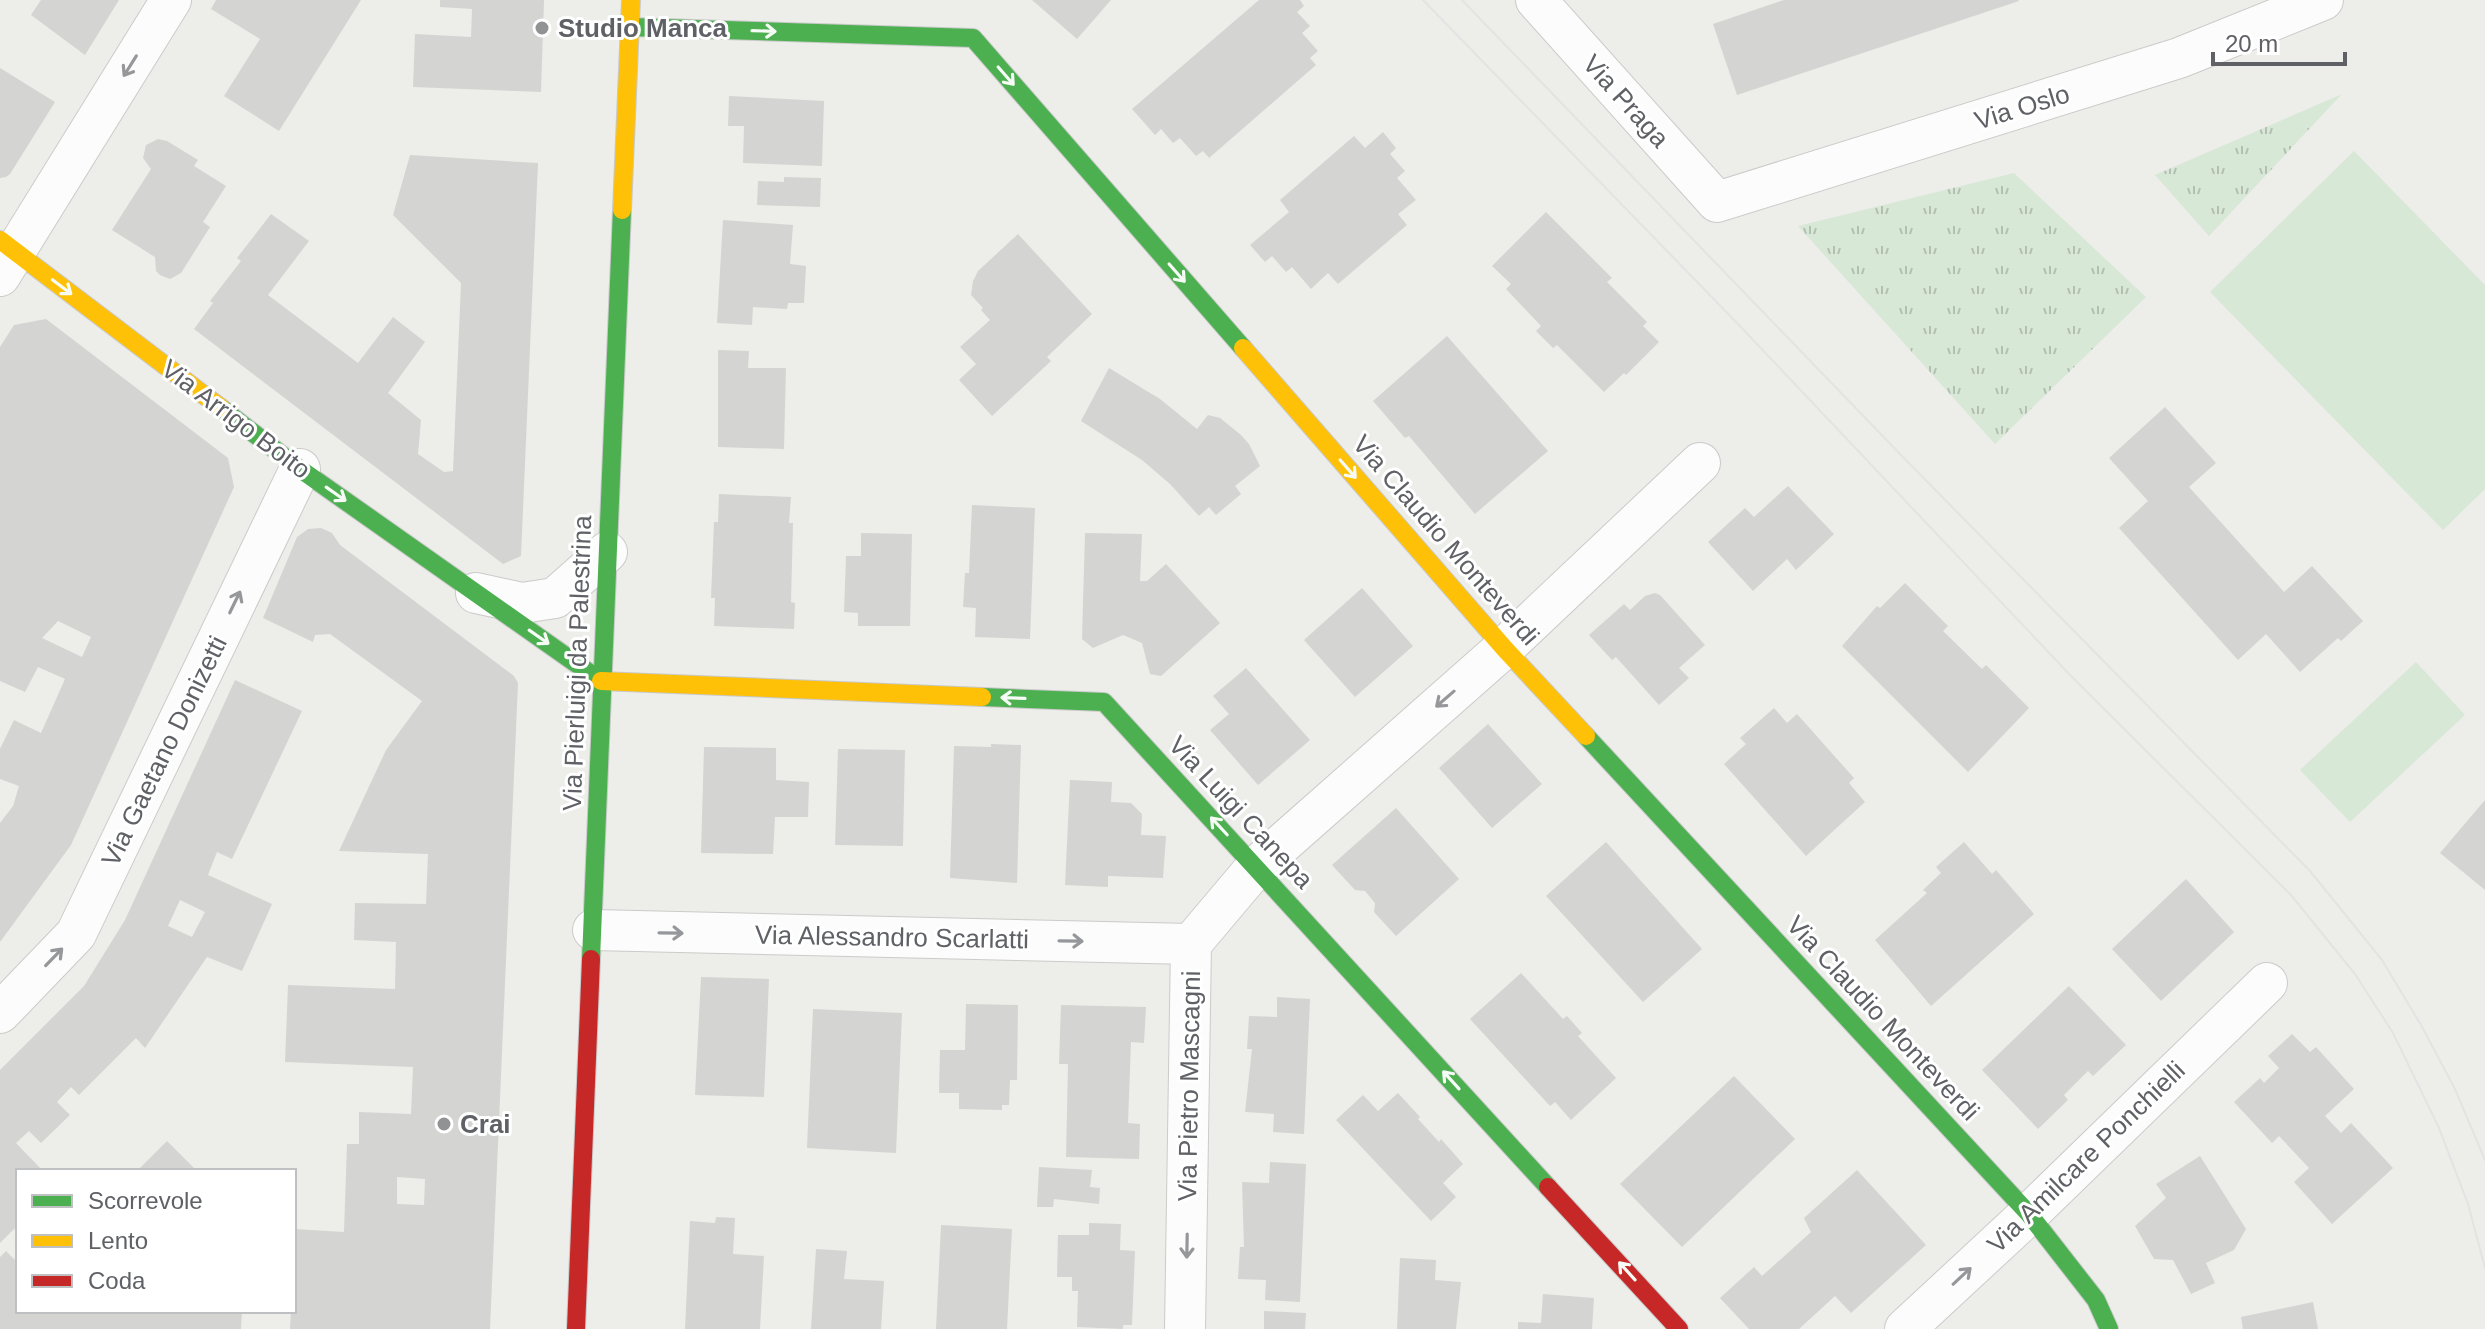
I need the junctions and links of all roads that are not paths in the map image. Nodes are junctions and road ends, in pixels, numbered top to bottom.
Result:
1 (171, 0) edge
2 (631, 0) edge
3 (1536, 0) edge
4 (2323, 0) edge
5 (630, 27) junction
6 (1717, 202) joint
7 (5, 256) edge
8 (1700, 463) dead end
9 (300, 469) junction
10 (607, 552) junction
11 (476, 593) junction
12 (1504, 648) junction
13 (601, 681) junction
14 (1256, 867) junction
15 (593, 930) junction
16 (1191, 944) junction
17 (2267, 983) dead end
18 (0, 1013) edge
19 (2029, 1214) junction
20 (576, 1329) edge
21 (1185, 1329) edge
22 (1679, 1329) edge
23 (1905, 1329) edge
24 (2109, 1329) edge

1 -> 7 street
2 - 5 street, Via Pierluigi da Palestrina
3 - 6 street, Via Praga
4 - 6 street, Via Oslo
5 - 10 street, Via Pierluigi da Palestrina
5 -> 12 street, Via Claudio Monteverdi
7 -> 9 street, Via Arrigo Boito
8 - 12 street, Via Pietro Mascagni
9 -> 11 street, Via Arrigo Boito
18 -> 9 street, Via Gaetano Donizetti
10 - 11 street, Via Arrigo Boito
10 - 13 street, Via Pierluigi da Palestrina
11 -> 13 street, Via Arrigo Boito
12 -> 14 street, Via Pietro Mascagni
12 - 19 street, Via Claudio Monteverdi
14 -> 13 street, Via Luigi Canepa
13 - 15 street, Via Pierluigi da Palestrina
14 - 16 street, Via Pietro Mascagni
22 -> 14 street, Via Luigi Canepa
15 -> 16 street, Via Alessandro Scarlatti
15 - 20 street, Via Pierluigi da Palestrina
16 -> 21 street, Via Pietro Mascagni
17 - 19 street, Via Amilcare Ponchielli
23 -> 19 street, Via Amilcare Ponchielli
19 - 24 street, Via Claudio Monteverdi

